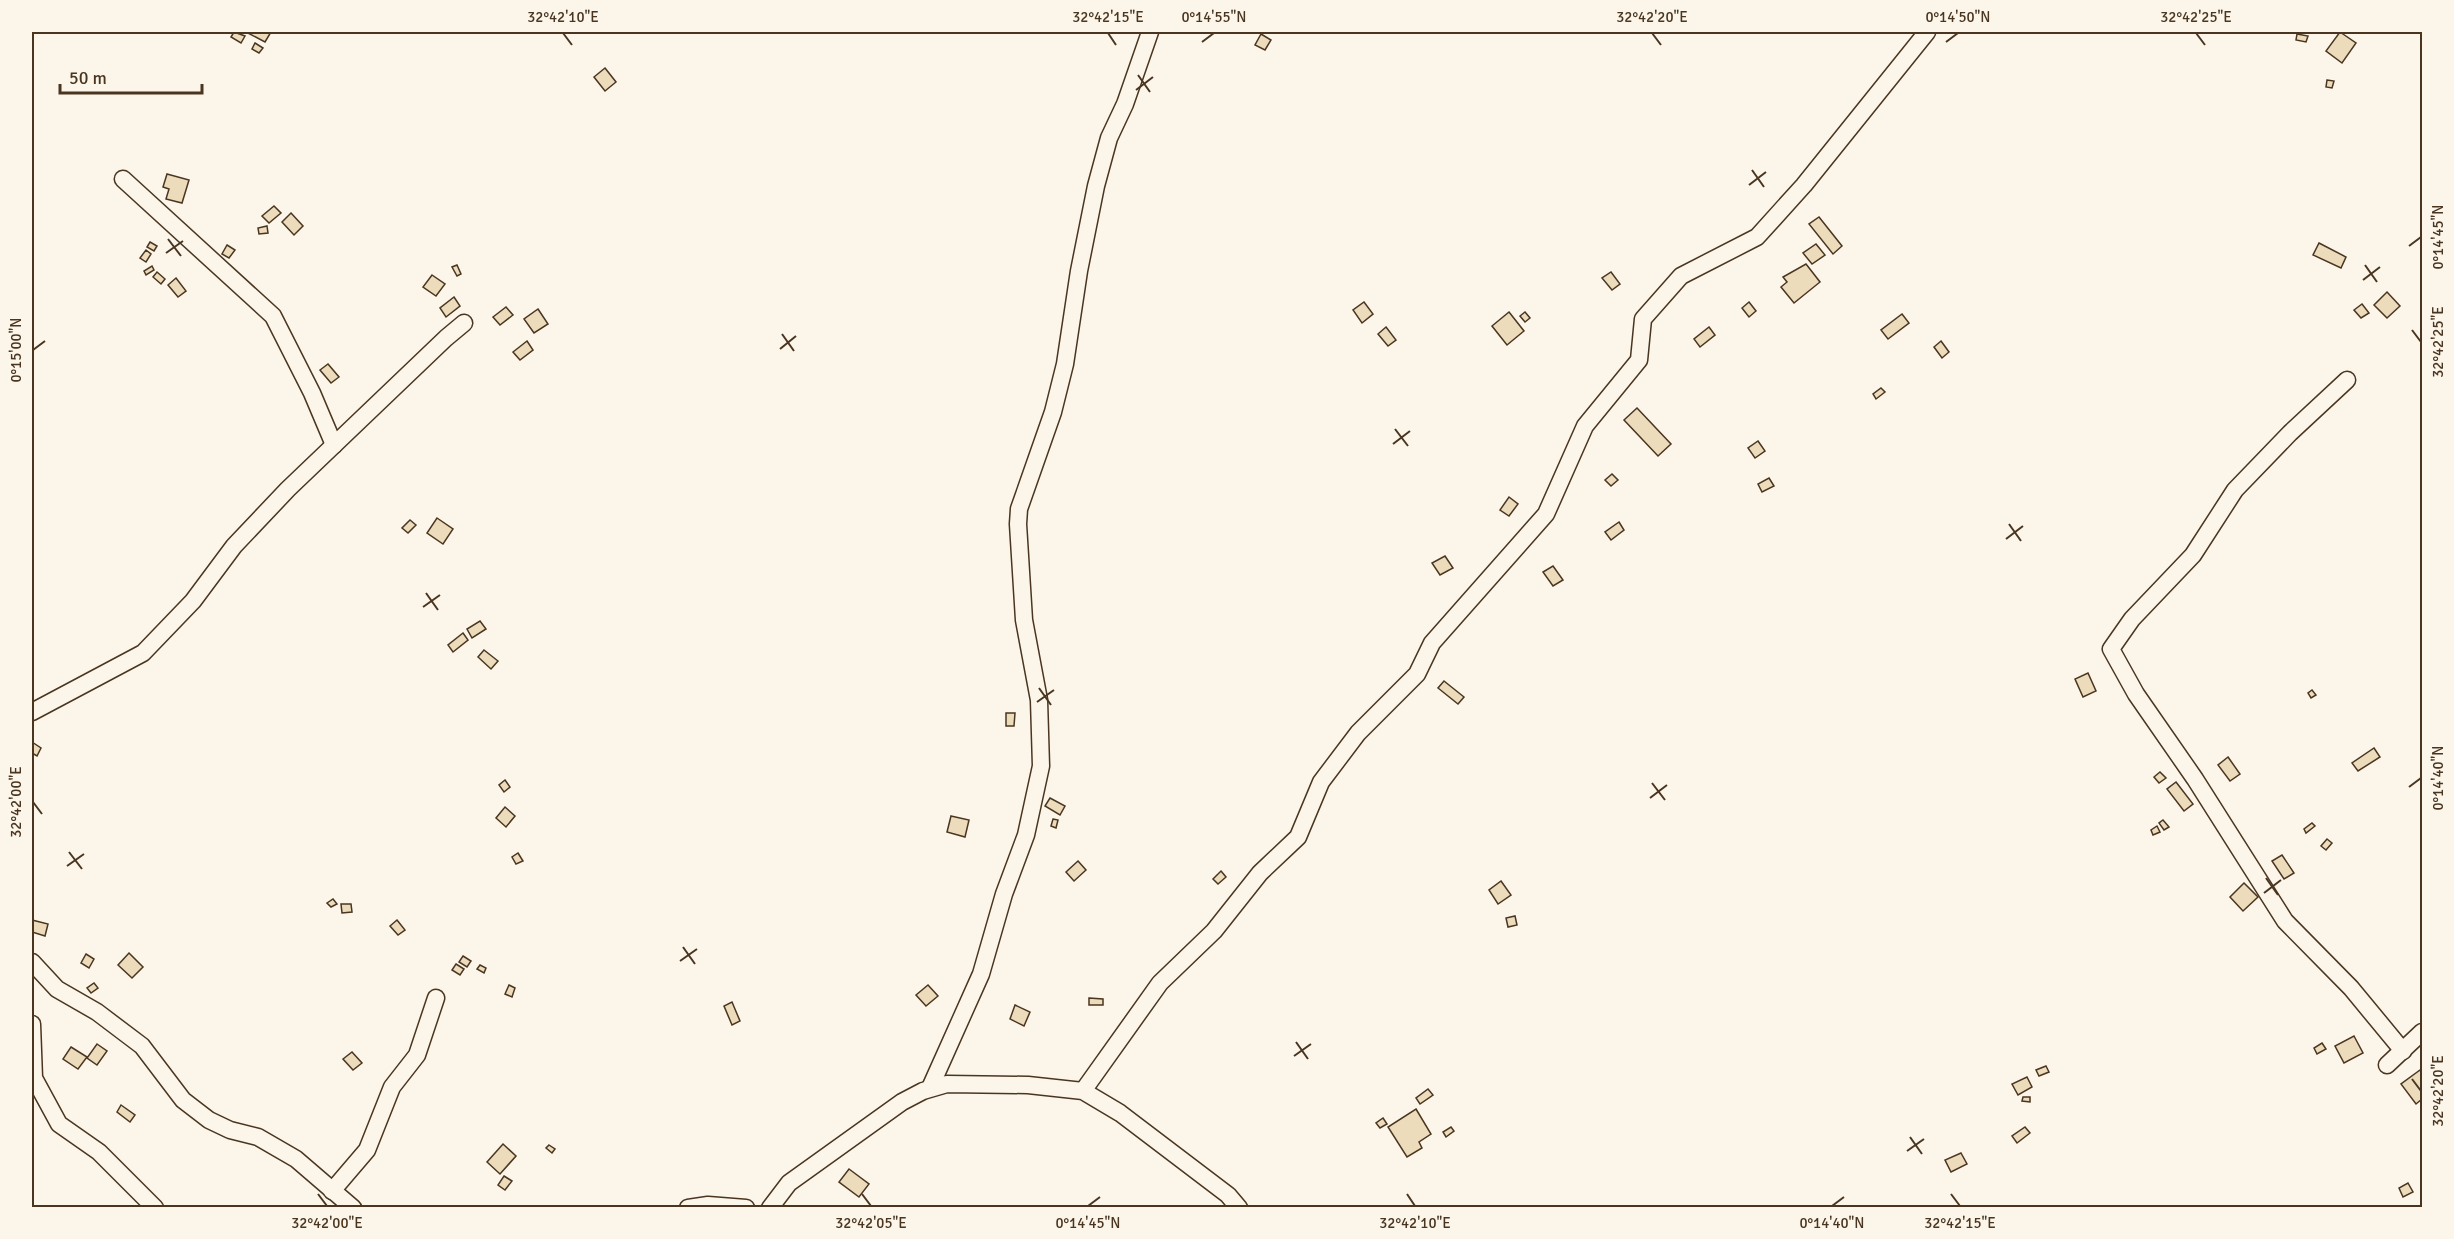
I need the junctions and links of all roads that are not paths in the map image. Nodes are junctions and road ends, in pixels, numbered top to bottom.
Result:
1 (1150, 32) edge
2 (1927, 32) edge
3 (123, 179) dead end
4 (464, 323) dead end
5 (2347, 380) dead end
6 (334, 445) junction
7 (32, 712) edge
8 (32, 962) edge
9 (436, 998) dead end
10 (32, 1024) edge
11 (2422, 1032) edge
12 (2403, 1051) junction
13 (2387, 1065) dead end
14 (930, 1088) junction
15 (1083, 1091) junction
16 (332, 1191) junction
17 (775, 1206) edge
18 (155, 1208) edge
19 (353, 1208) edge
20 (688, 1208) edge
21 (746, 1208) edge
22 (1239, 1208) edge

1 - 14 street
2 - 15 street
3 - 6 street
4 - 6 street
5 - 12 street
6 - 7 street
8 - 16 street
9 - 16 street
10 - 18 street
11 - 12 street
12 - 13 street
14 - 15 street
14 - 17 street
15 - 22 street
16 - 19 street
20 - 21 street

